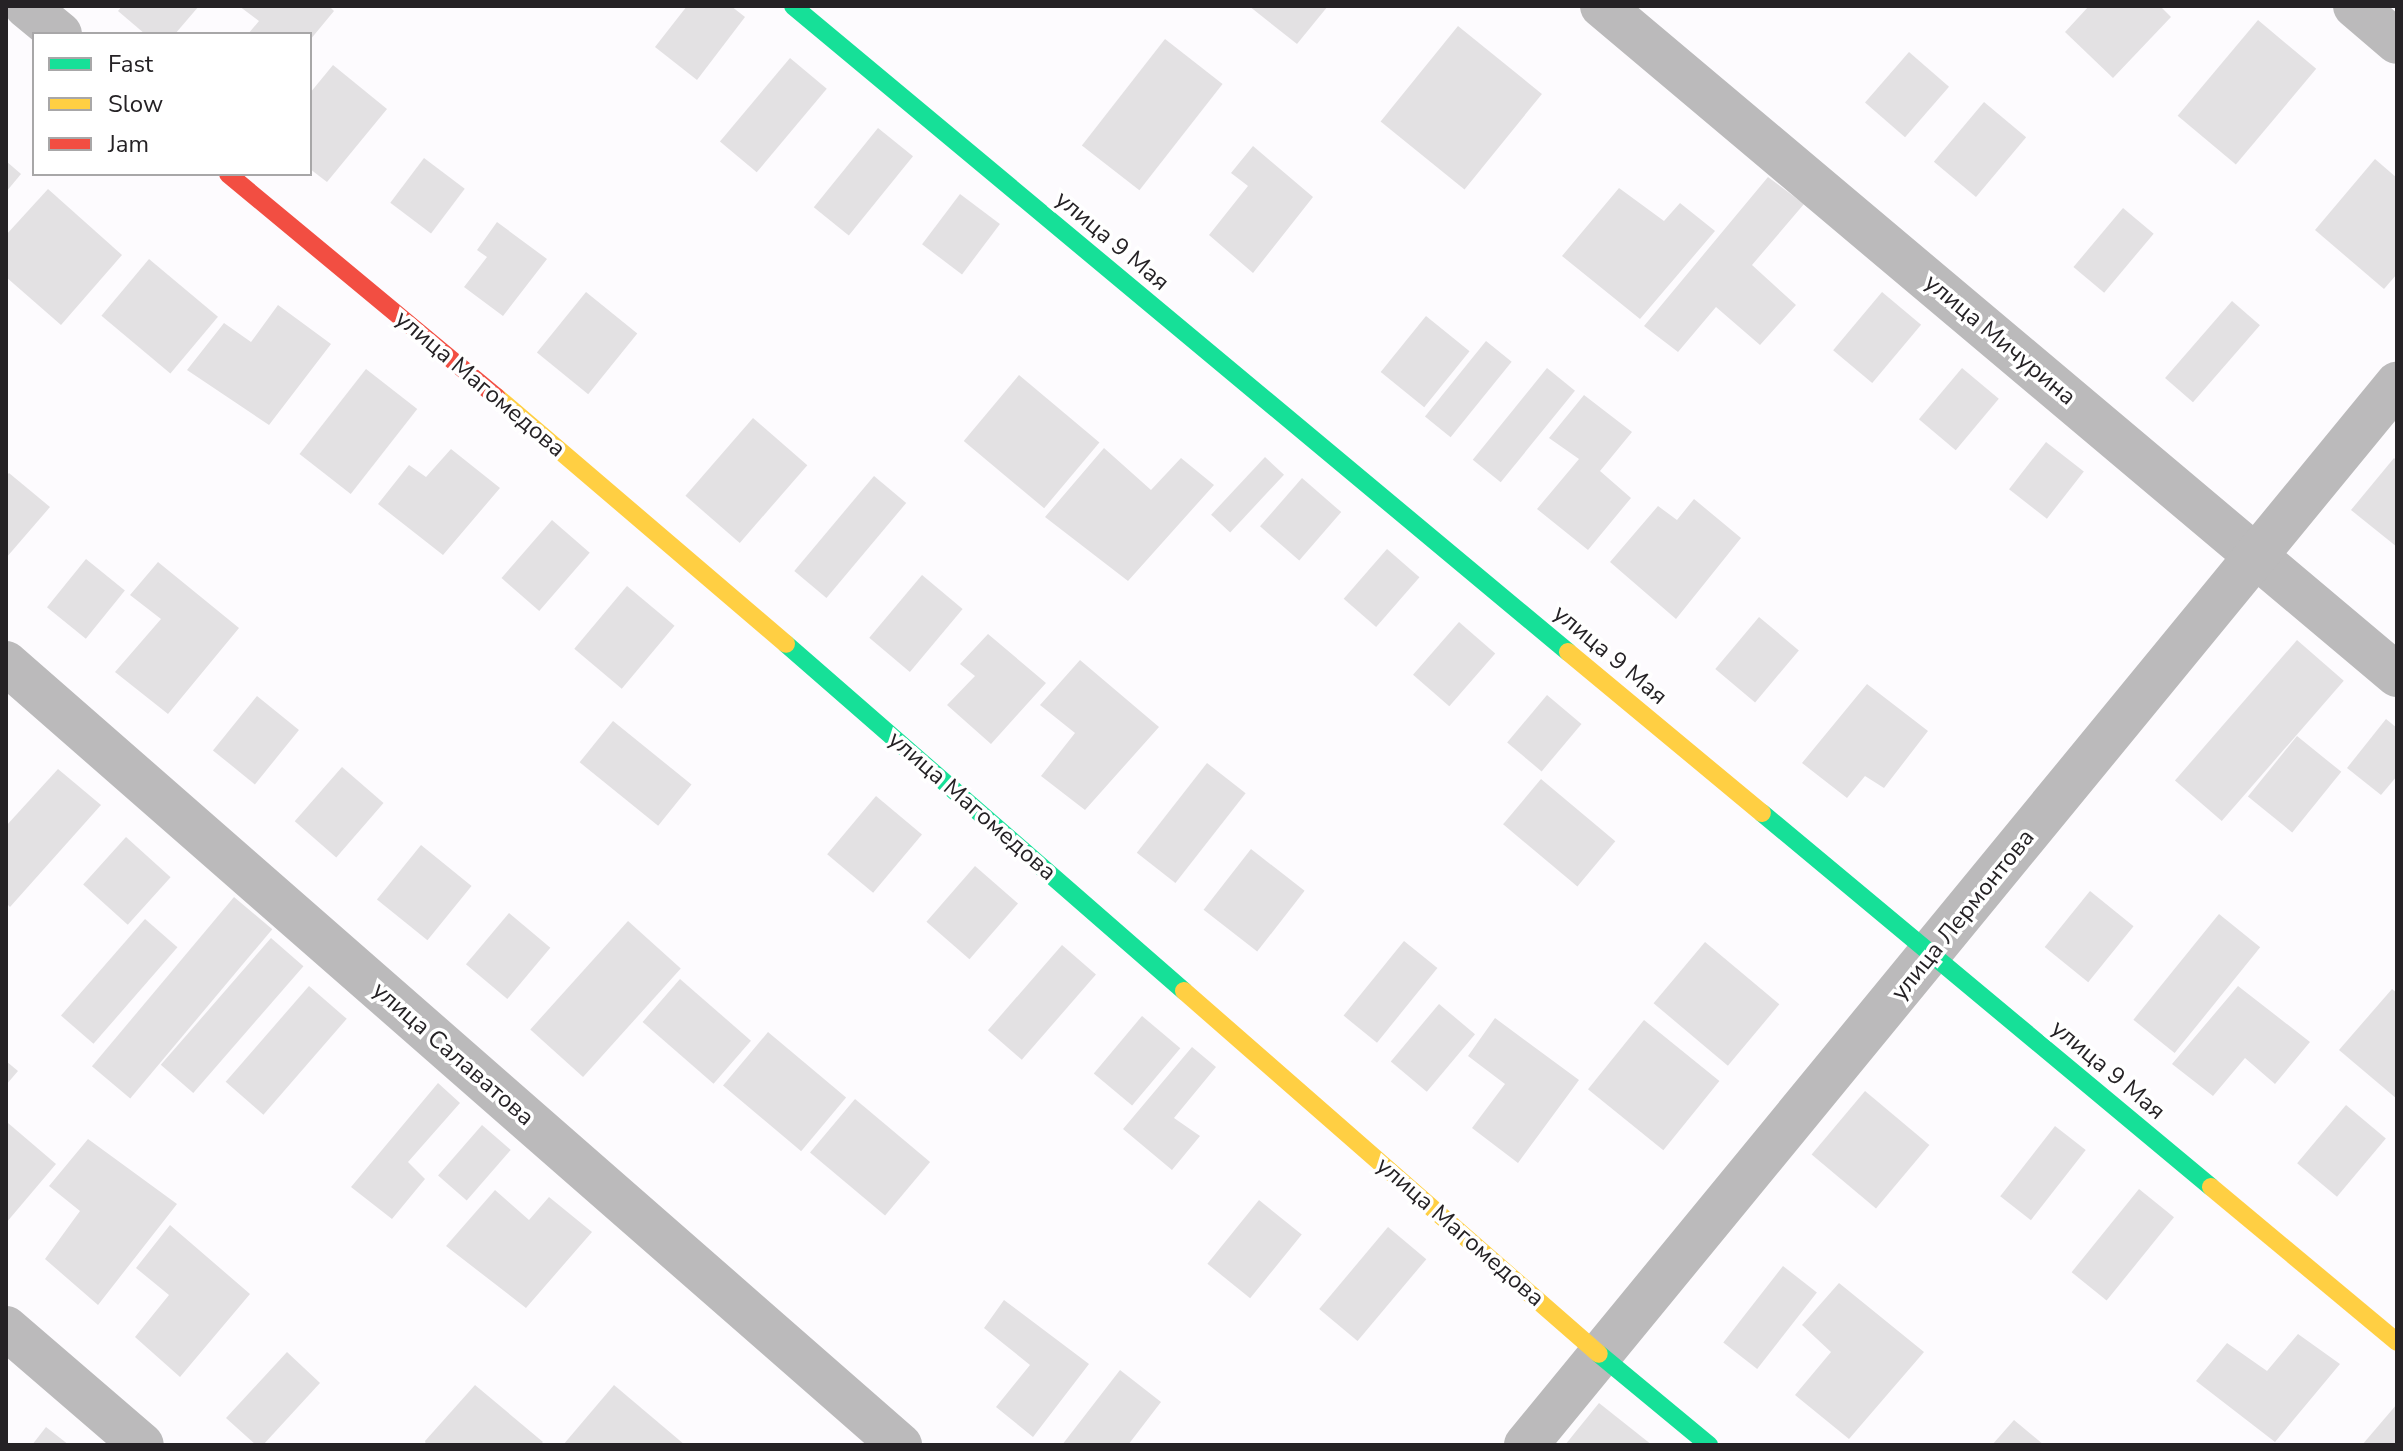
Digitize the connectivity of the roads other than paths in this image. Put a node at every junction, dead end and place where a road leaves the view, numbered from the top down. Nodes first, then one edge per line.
1 (26, 6) edge
2 (793, 6) edge
3 (1602, 6) edge
4 (2355, 6) edge
5 (58, 32) edge
6 (2397, 42) edge
7 (230, 176) edge
8 (2397, 384) edge
9 (2256, 556) junction
10 (6, 663) edge
11 (2397, 675) edge
12 (1931, 954) junction
13 (6, 1328) edge
14 (2397, 1342) edge
15 (1600, 1355) junction
16 (142, 1445) edge
17 (900, 1445) edge
18 (1526, 1445) edge
19 (1709, 1445) edge

1 - 5 street
2 - 12 street, улица 9 Мая
3 - 9 street, улица Мичурина
4 - 6 street
7 - 15 street, улица Магомедова
8 - 9 street, улица Лермонтова
9 - 11 street, улица Мичурина
9 - 12 street, улица Лермонтова
10 - 17 street, улица Салаватова
12 - 14 street, улица 9 Мая
12 - 15 street, улица Лермонтова
13 - 16 street
15 - 18 street, улица Лермонтова
15 - 19 street, улица Магомедова

